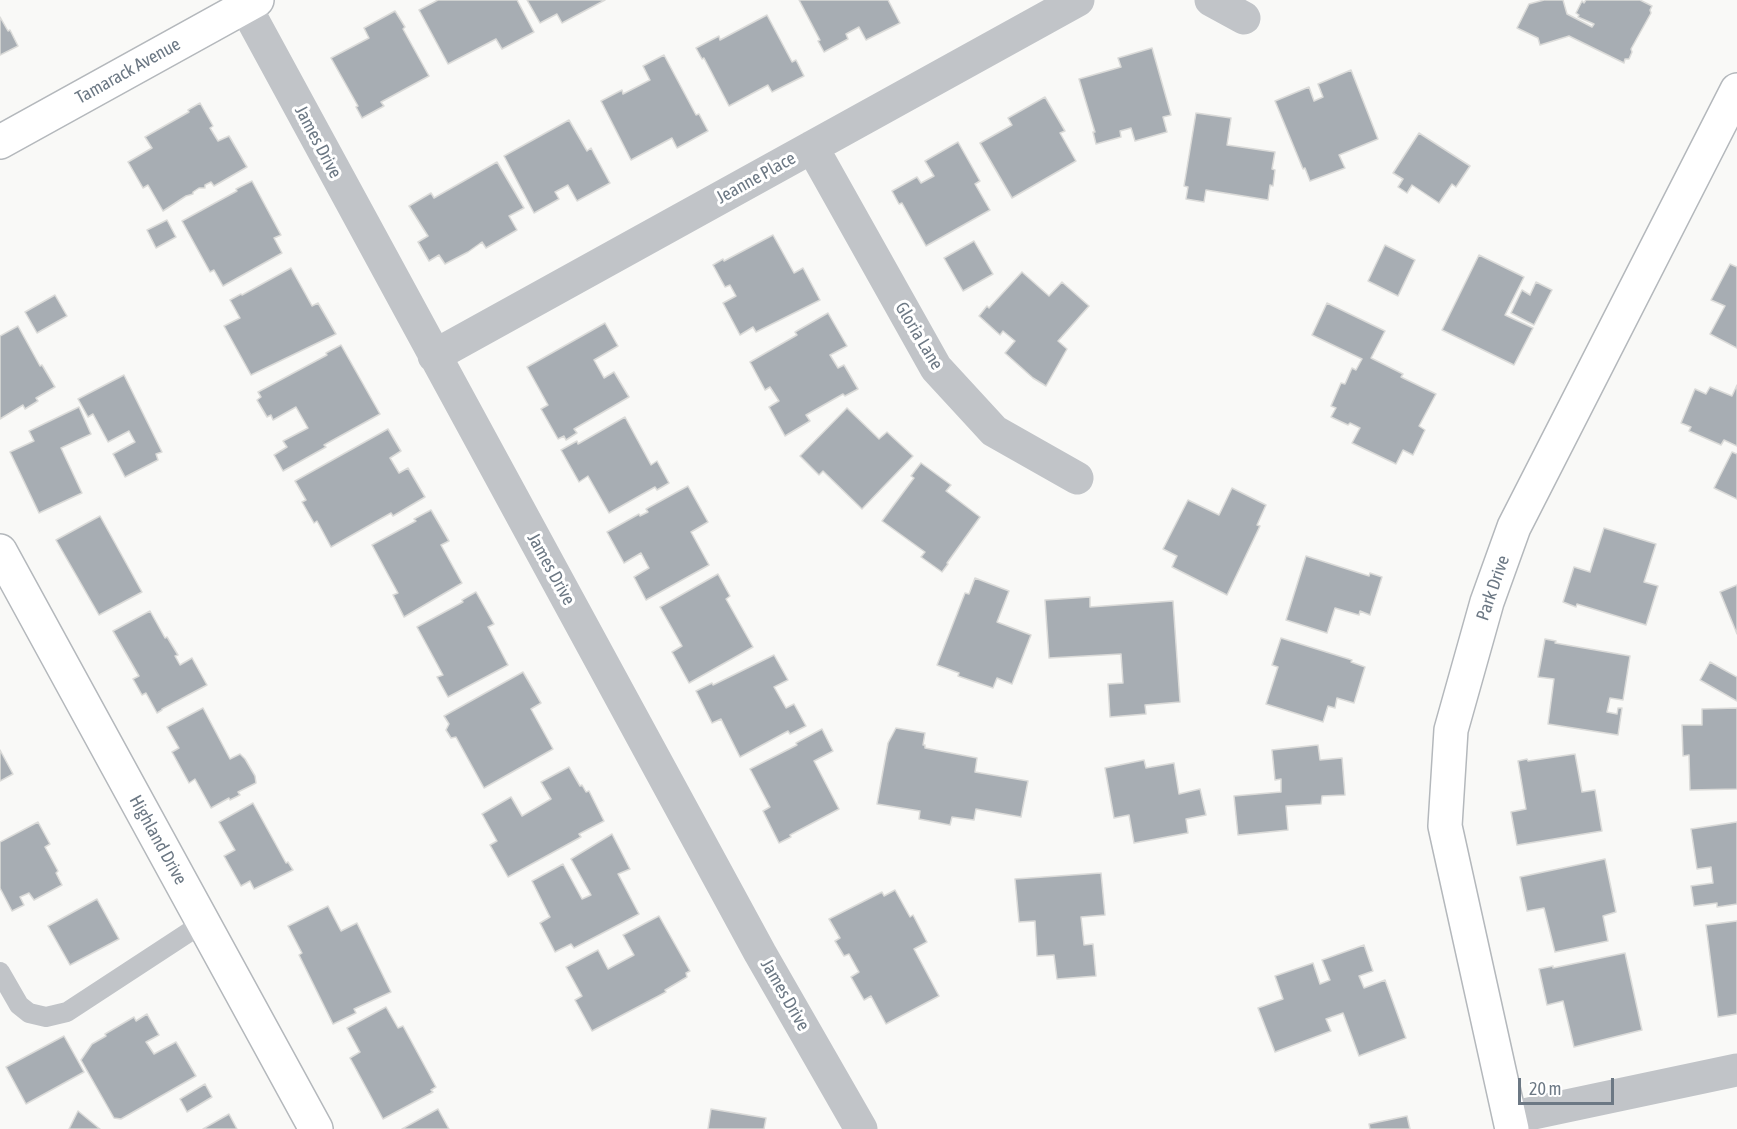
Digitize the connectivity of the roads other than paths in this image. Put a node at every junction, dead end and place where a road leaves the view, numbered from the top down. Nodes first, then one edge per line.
1 (1078, 0) edge
2 (1211, 0) edge
3 (251, 3) edge
4 (1244, 18) dead end
5 (1737, 90) edge
6 (0, 142) edge
7 (812, 147) junction
8 (434, 356) junction
9 (1077, 478) dead end
10 (0, 551) edge
11 (203, 923) junction
12 (0, 972) edge
13 (1737, 1070) edge
14 (1511, 1124) edge
15 (316, 1129) edge
16 (861, 1129) edge

1 - 7 street, Jeanne Place
2 - 4 street
3 - 6 street, Tamarack Avenue
3 - 8 street, James Drive
5 - 14 street, Park Drive
7 - 8 street, Jeanne Place
7 - 9 street, Gloria Lane
8 - 16 street, James Drive
10 - 11 street, Highland Drive
11 - 12 lane
11 - 15 street, Highland Drive
13 - 14 street

